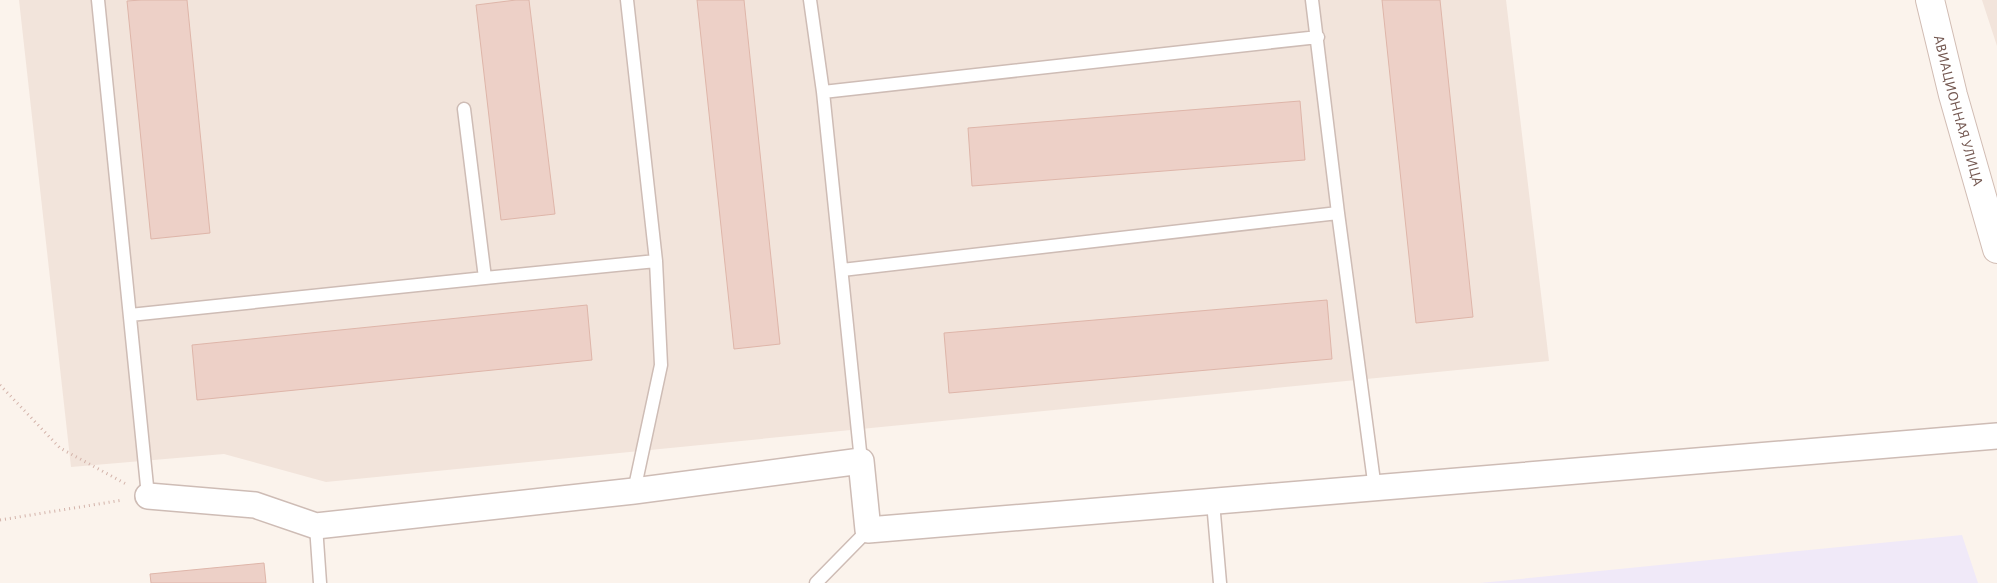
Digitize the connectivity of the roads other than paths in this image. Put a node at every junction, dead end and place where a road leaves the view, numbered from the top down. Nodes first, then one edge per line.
1 (98, 0) edge
2 (627, 0) edge
3 (810, 0) edge
4 (1312, 0) edge
5 (1930, 0) edge
6 (1318, 37) junction
7 (823, 92) junction
8 (464, 109) dead end
9 (1338, 213) junction
10 (1997, 249) edge
11 (656, 261) junction
12 (842, 270) junction
13 (485, 278) junction
14 (130, 315) junction
15 (1997, 436) edge
16 (861, 461) junction
17 (1376, 489) junction
18 (634, 491) junction
19 (148, 496) joint
20 (1213, 502) junction
21 (316, 526) junction
22 (868, 530) junction
23 (320, 583) edge
24 (816, 583) edge
25 (1220, 583) edge

1 - 14 lane
2 - 11 lane
3 - 7 lane
4 - 6 lane
5 - 10 street, АВИАЦИОННАЯ УЛИЦА
6 - 7 lane
6 - 9 lane
7 - 12 lane
8 - 13 lane
9 - 12 lane
9 - 17 lane
11 - 13 lane
11 - 18 lane
12 - 16 lane
13 - 14 lane
14 - 19 lane
15 - 17 street
16 - 18 street
16 - 22 street
17 - 20 street
18 - 21 street
19 - 21 street
20 - 22 street
20 - 25 lane
21 - 23 lane
22 - 24 lane

